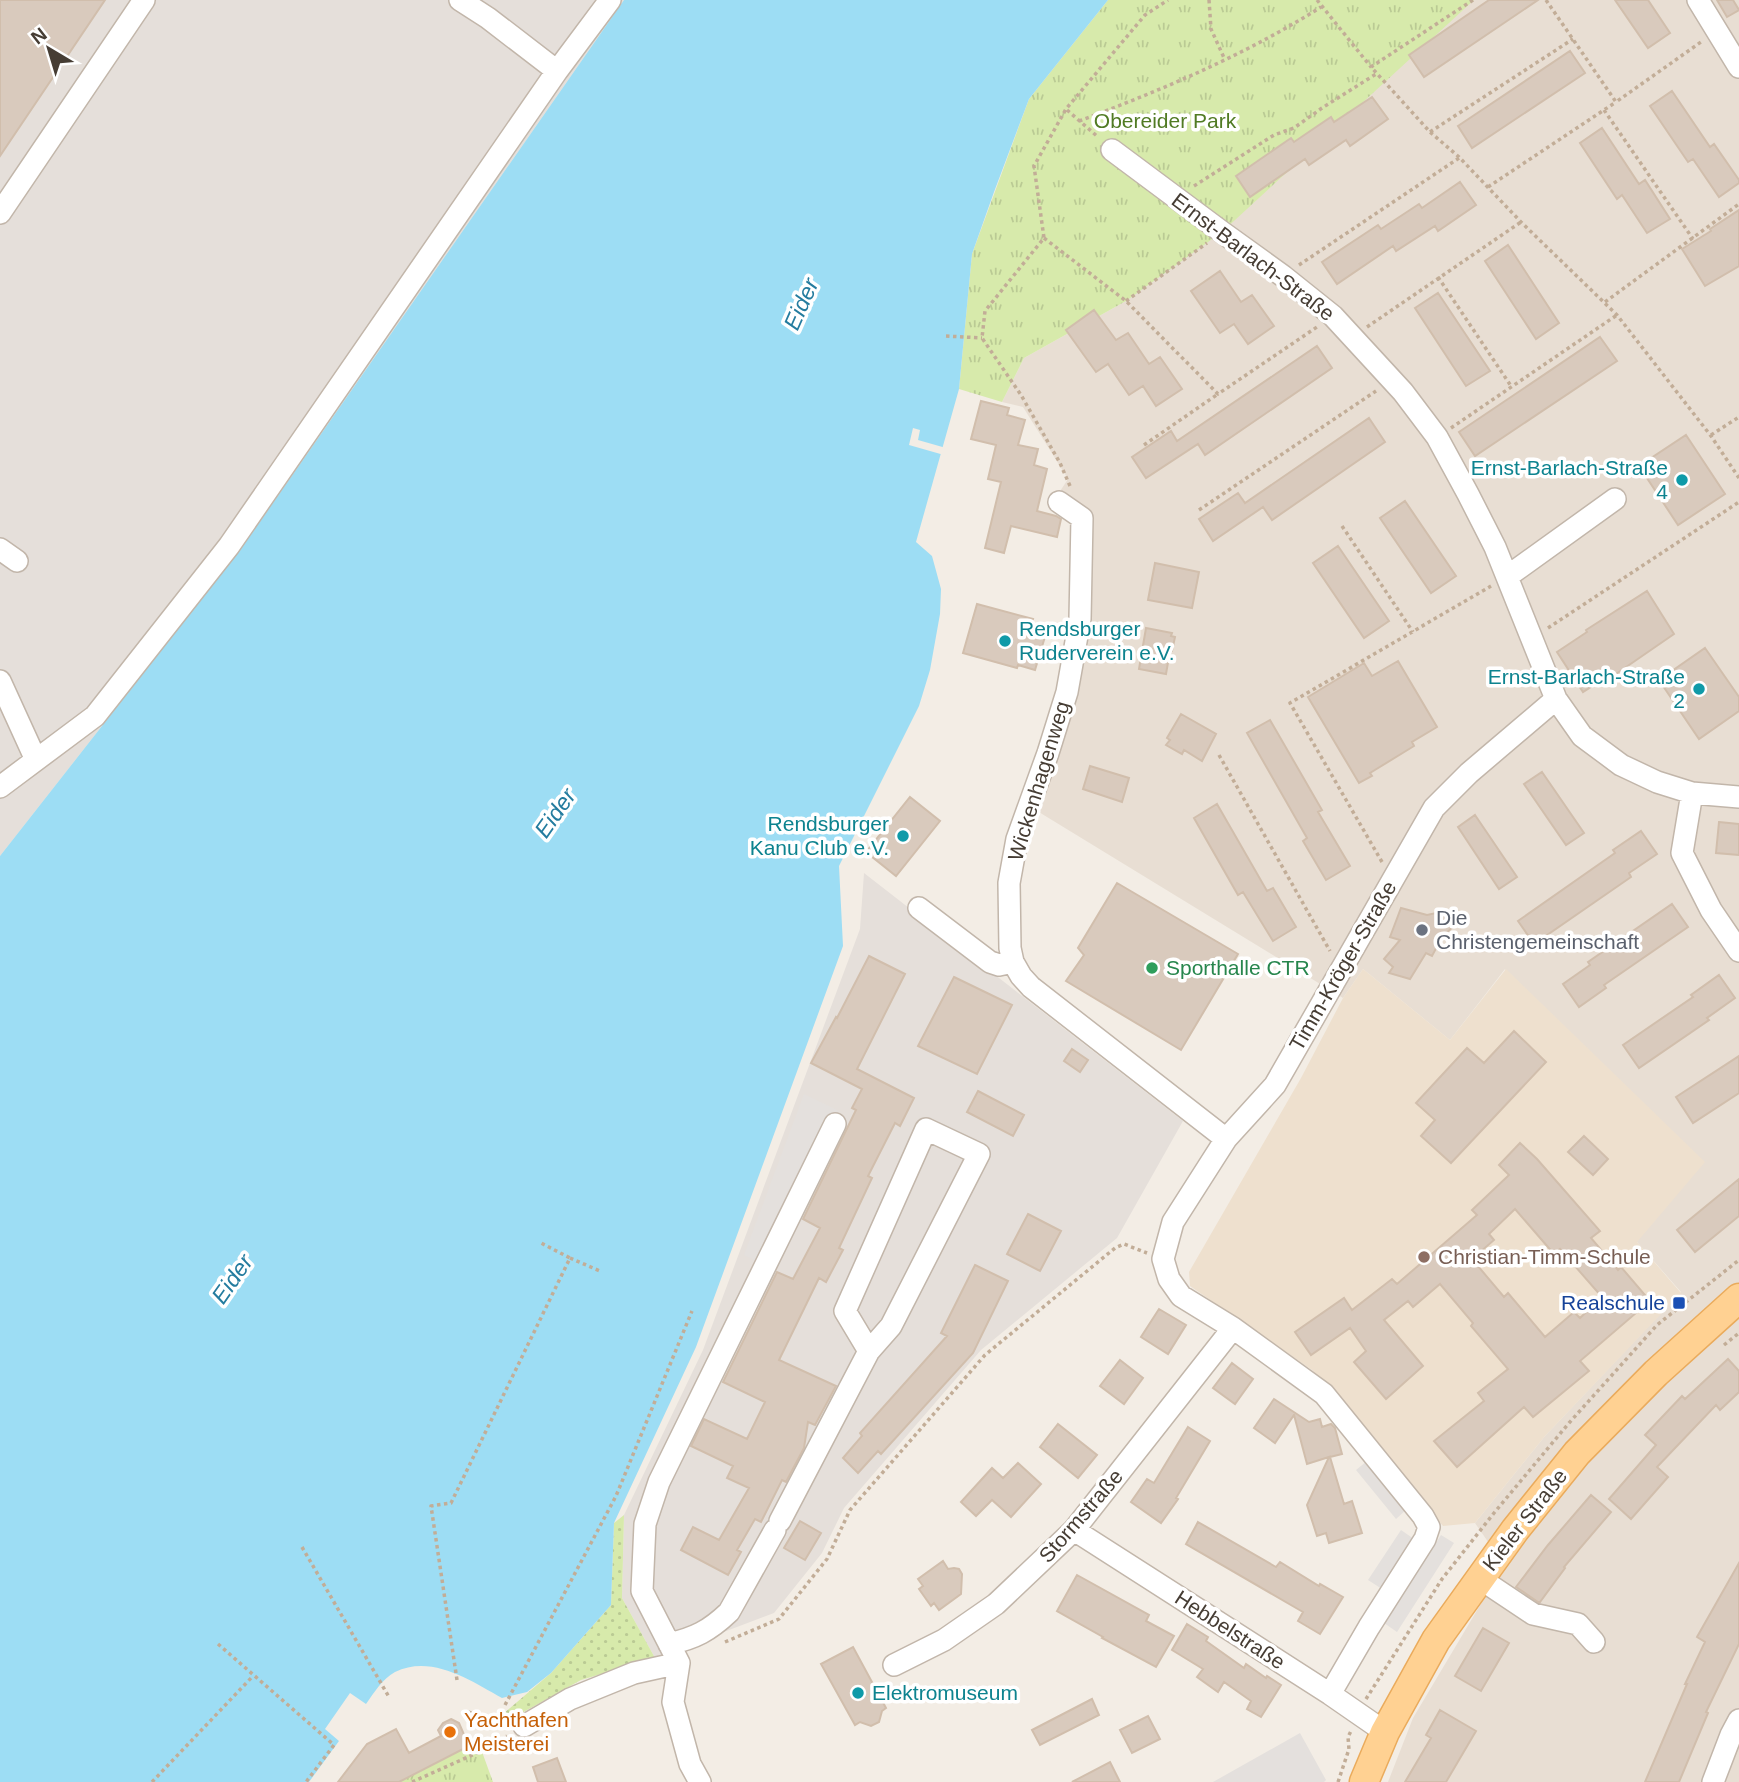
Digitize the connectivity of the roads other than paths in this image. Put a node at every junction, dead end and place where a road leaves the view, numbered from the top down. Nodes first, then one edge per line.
1 (144, 0) edge
2 (460, 0) edge
3 (610, 0) edge
4 (1698, 0) edge
5 (1739, 67) edge
6 (557, 71) junction
7 (1112, 150) road end
8 (0, 213) edge
9 (1615, 499) dead end
10 (1059, 502) dead end
11 (1508, 576) junction
12 (0, 681) edge
13 (1556, 699) junction
14 (36, 760) junction
15 (0, 787) edge
16 (1692, 793) junction
17 (1739, 797) edge
18 (919, 908) dead end
19 (1739, 951) edge
20 (1013, 962) junction
21 (835, 1124) dead end
22 (1226, 1139) junction
23 (1739, 1298) edge
24 (1233, 1328) junction
25 (869, 1351) junction
26 (1074, 1530) junction
27 (1479, 1578) junction
28 (1594, 1642) dead end
29 (669, 1644) junction
30 (679, 1663) junction
31 (894, 1665) dead end
32 (1330, 1694) junction
33 (1739, 1720) edge
34 (524, 1726) road end
35 (1385, 1732) junction
36 (700, 1782) edge
37 (1364, 1782) edge
38 (1713, 1782) edge

1 - 8 street
2 - 6 street
3 - 6 street
4 - 5 street
6 - 14 street
7 - 11 street, Ernst-Barlach-Straße
9 - 11 street
10 - 20 street, Wickenhagenweg
11 - 13 street, Ernst-Barlach-Straße
12 - 14 street
13 - 16 street, Ernst-Barlach-Straße
13 - 22 street, Timm-Kröger-Straße
14 - 15 street
16 - 17 street, Ernst-Barlach-Straße
16 - 19 street
18 - 20 street
20 - 22 street
21 - 29 street
22 - 24 street, Timm-Kröger-Straße
23 - 27 main road, Kieler Straße
24 - 26 street, Stormstraße
24 - 32 street
25 - 25 street
25 - 29 street
26 - 31 street, Stormstraße
26 - 32 street, Hebbelstraße
27 - 28 street
27 - 35 main road, Kieler Straße
29 - 30 street
30 - 34 street
30 - 36 street
32 - 35 street, Hebbelstraße
33 - 38 street
35 - 37 main road, Kieler Straße

